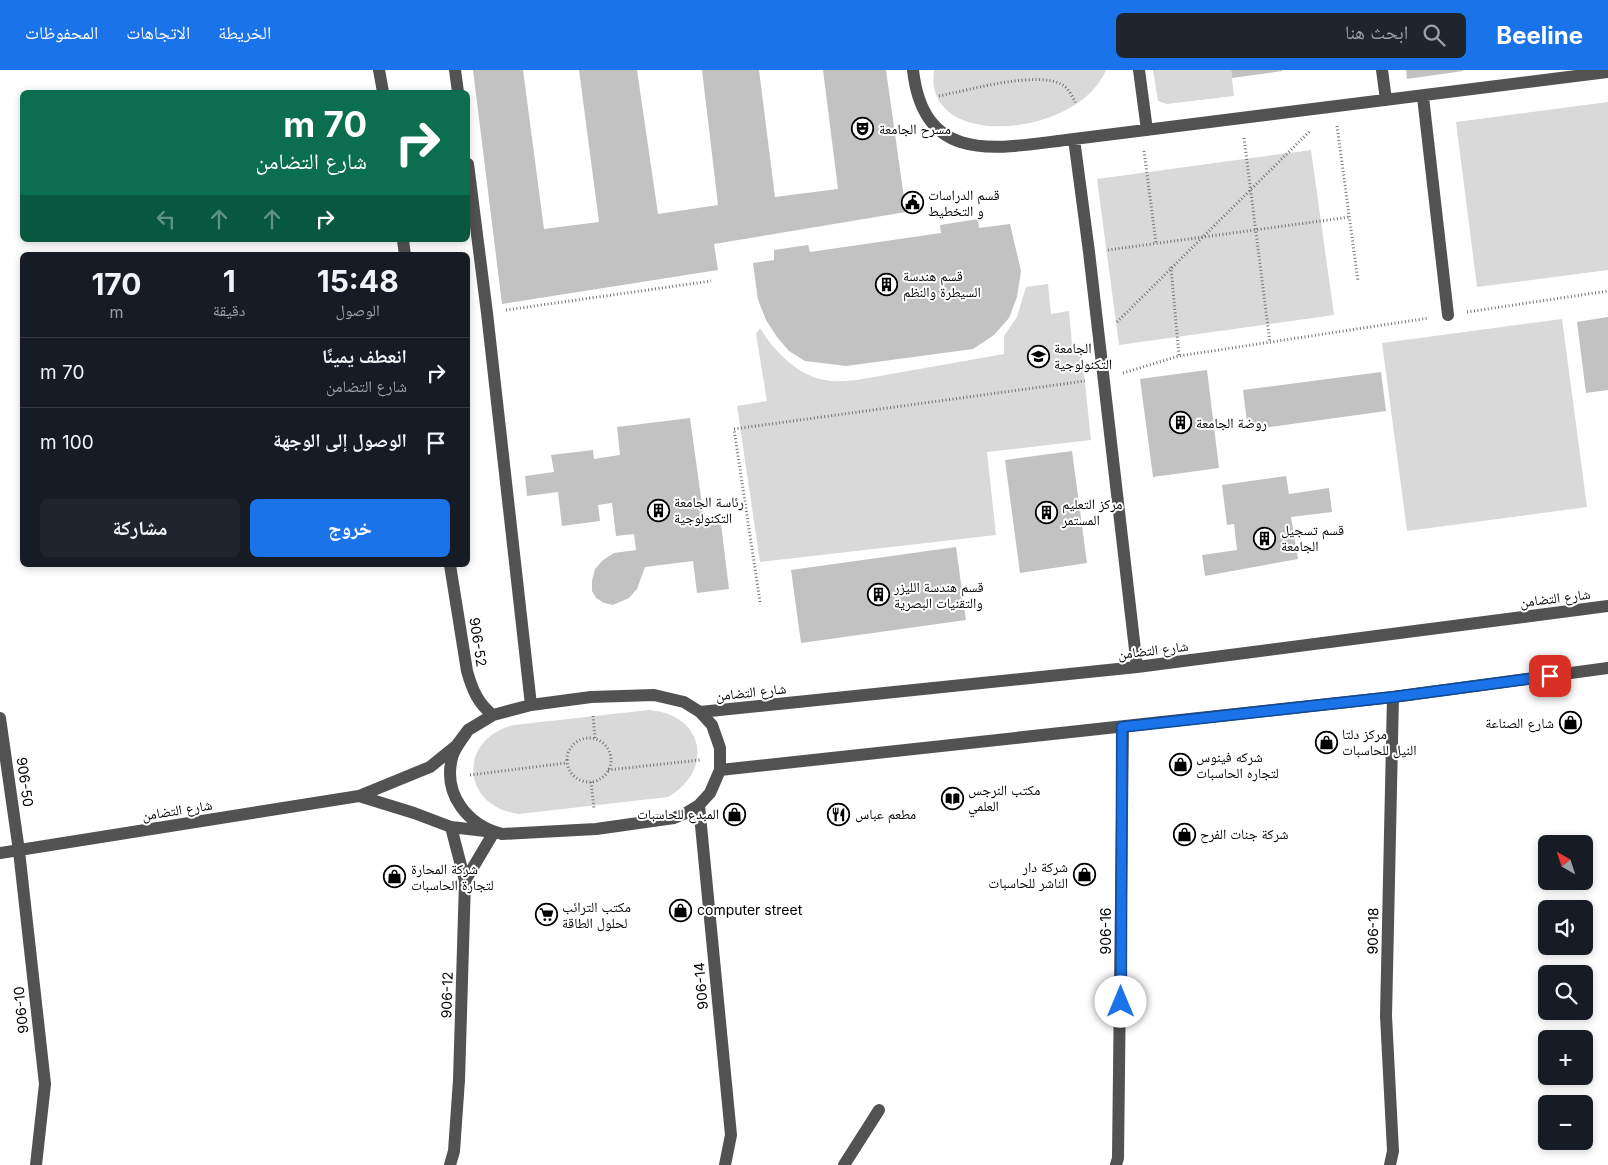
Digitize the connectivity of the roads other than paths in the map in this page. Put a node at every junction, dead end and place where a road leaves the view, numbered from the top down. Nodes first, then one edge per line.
1 (379, 70) edge
2 (455, 70) edge
3 (913, 70) edge
4 (1139, 70) edge
5 (1382, 70) edge
6 (1608, 72) edge
7 (382, 90) edge
8 (458, 90) edge
9 (1422, 97) junction
10 (1386, 100) junction
11 (1144, 130) junction
12 (1074, 140) junction
13 (470, 179) edge
14 (1448, 315) road end
15 (450, 567) edge
16 (1608, 606) edge
17 (1137, 667) junction
18 (1608, 668) edge
19 (1393, 697) junction
20 (530, 705) junction
21 (700, 712) junction
22 (493, 715) junction
23 (0, 718) edge
24 (1122, 727) junction
25 (468, 730) junction
26 (720, 764) junction
27 (359, 796) junction
28 (699, 805) junction
29 (451, 827) junction
30 (494, 832) junction
31 (19, 851) junction
32 (0, 853) edge
33 (465, 881) junction
34 (879, 1110) dead end
35 (36, 1165) edge
36 (450, 1165) edge
37 (725, 1165) edge
38 (844, 1165) edge
39 (1116, 1165) edge
40 (1390, 1165) edge

1 - 7 street
2 - 8 street
3 - 12 street
4 - 11 street
5 - 10 street
6 - 9 street
9 - 10 street
9 - 14 street
10 - 11 street
11 - 12 street
12 - 17 street
13 - 20 street
15 - 22 street, 906-52
16 - 17 street, شارع التضامن
17 - 21 street, شارع التضامن
18 - 19 street
19 - 24 street
19 - 40 street, 906-18
20 - 21 street, شارع التضامن
20 - 22 street, شارع التضامن
21 - 26 street, شارع التضامن
22 - 25 street, شارع التضامن
23 - 31 street, 906-50
24 - 26 street
24 - 39 street, 906-16
25 - 27 street, شارع التضامن
25 - 30 street, شارع التضامن
26 - 28 street, شارع التضامن
27 - 29 street, شارع التضامن
27 - 31 street, شارع التضامن
28 - 30 street, شارع التضامن
28 - 37 street, 906-14
29 - 30 street, شارع التضامن
29 - 33 street, 906-12
30 - 33 street
31 - 32 street, شارع التضامن
31 - 35 street, 906-10
33 - 36 street, 906-12
34 - 38 street

